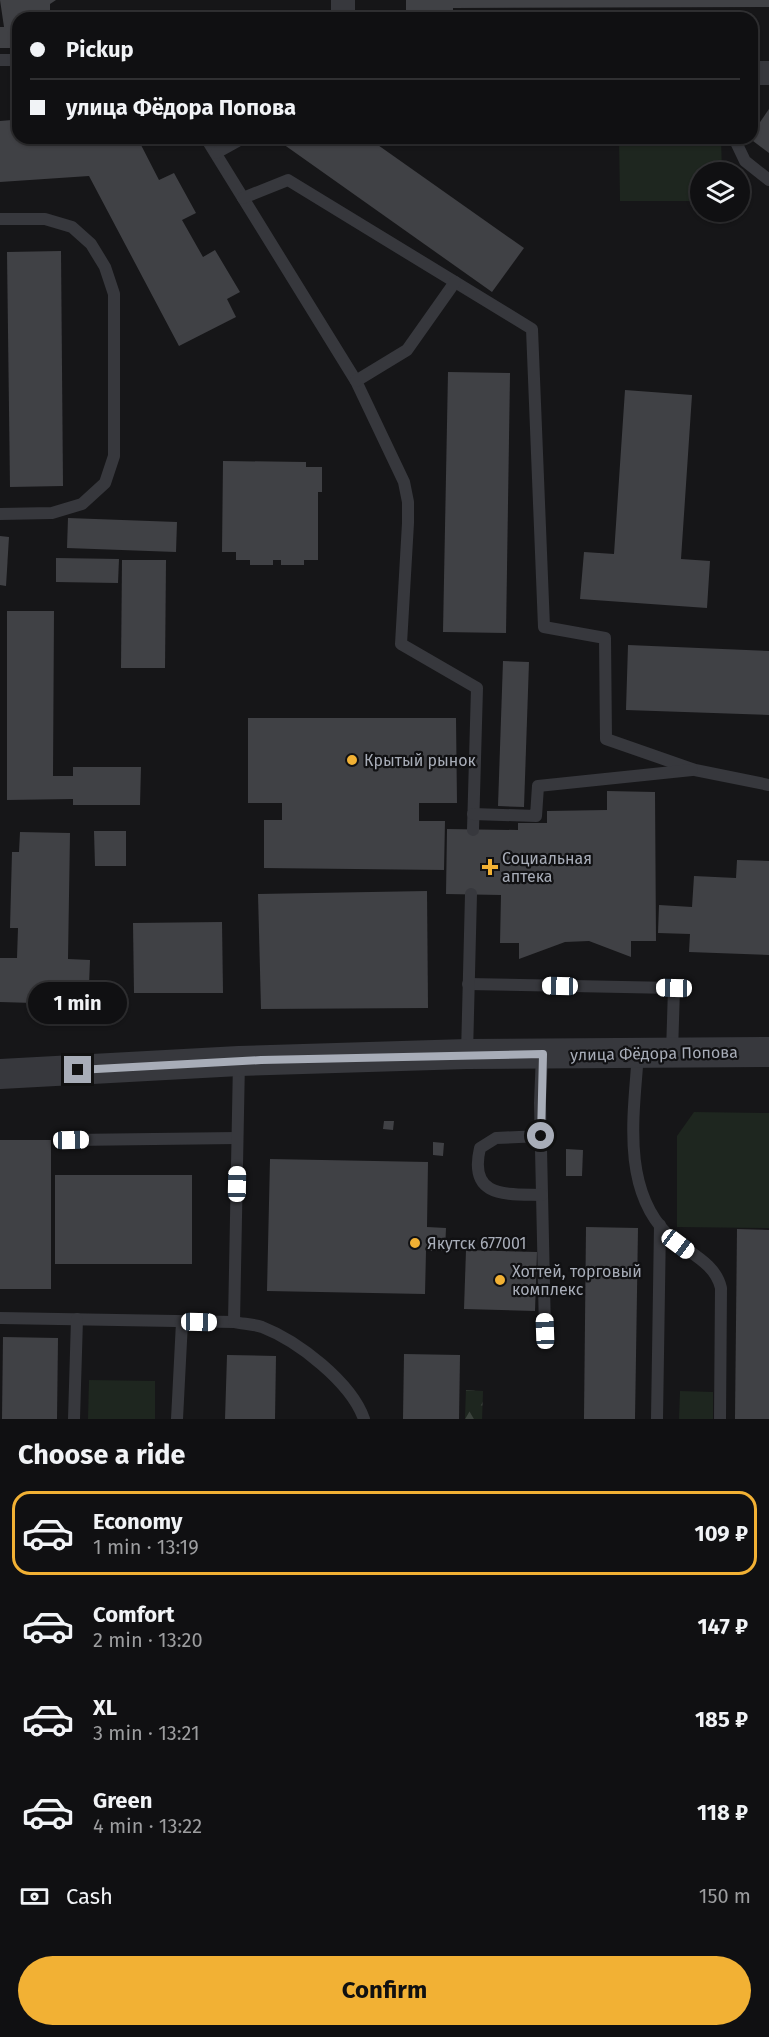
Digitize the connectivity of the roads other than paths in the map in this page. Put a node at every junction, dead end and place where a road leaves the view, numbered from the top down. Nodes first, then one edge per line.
1 (211, 144) edge
2 (232, 144) edge
3 (737, 144) edge
4 (216, 153) junction
5 (769, 180) edge
6 (243, 198) junction
7 (0, 219) edge
8 (455, 282) junction
9 (356, 381) junction
10 (0, 514) edge
11 (695, 770) junction
12 (769, 785) edge
13 (473, 814) junction
14 (472, 830) dead end
15 (471, 894) dead end
16 (468, 984) junction
17 (769, 1052) edge
18 (638, 1053) junction
19 (672, 1053) junction
20 (467, 1054) junction
21 (543, 1054) junction
22 (239, 1061) junction
23 (0, 1074) edge
24 (541, 1136) junction
25 (237, 1138) junction
26 (71, 1140) dead end
27 (542, 1195) junction
28 (660, 1225) junction
29 (0, 1318) edge
30 (77, 1319) junction
31 (182, 1322) junction
32 (234, 1322) junction
33 (545, 1331) dead end
34 (74, 1419) edge
35 (177, 1419) edge
36 (364, 1419) edge
37 (657, 1419) edge
38 (720, 1419) edge

1 - 4 lane
2 - 4 lane
3 - 5 lane
4 - 6 lane
6 - 8 lane
6 - 9 lane
7 - 10 lane
8 - 9 lane
8 - 11 lane
9 - 13 lane
11 - 12 lane
11 - 13 lane
13 - 14 lane
15 - 16 lane
16 - 19 lane
16 - 20 lane
17 - 19 street, улица Фёдора Попова
18 - 19 street, улица Фёдора Попова
18 - 21 street, улица Фёдора Попова
18 - 28 lane
20 - 21 street, улица Фёдора Попова
20 - 22 street, улица Фёдора Попова
21 - 24 lane
22 - 23 street, улица Фёдора Попова
22 - 25 lane
24 - 27 lane
24 - 27 lane
25 - 26 lane
25 - 32 lane
27 - 33 lane
28 - 37 lane
28 - 38 lane
29 - 30 lane
30 - 31 lane
30 - 34 lane
31 - 32 lane
31 - 35 lane
32 - 36 lane

